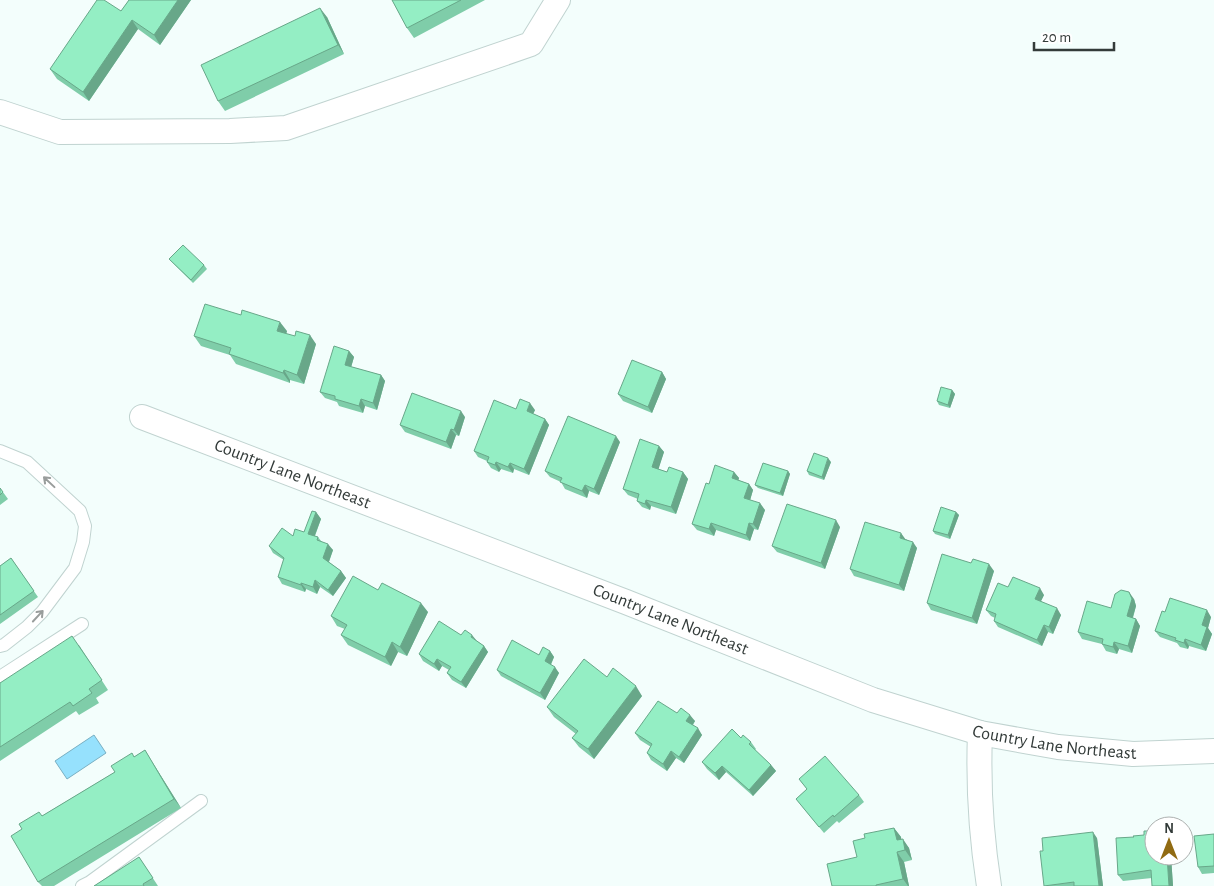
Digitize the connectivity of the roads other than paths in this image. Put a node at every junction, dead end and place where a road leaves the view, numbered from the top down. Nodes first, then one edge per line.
1 (558, 0) edge
2 (0, 112) edge
3 (142, 417) dead end
4 (0, 451) edge
5 (82, 624) dead end
6 (0, 646) edge
7 (0, 677) edge
8 (980, 733) junction
9 (1214, 751) edge
10 (201, 801) dead end
11 (82, 886) edge
12 (989, 886) edge

1 - 2 street
3 - 8 street, Country Lane Northeast
6 -> 4 lane
5 - 7 lane
8 - 9 street, Country Lane Northeast
8 - 12 street
10 - 11 lane

